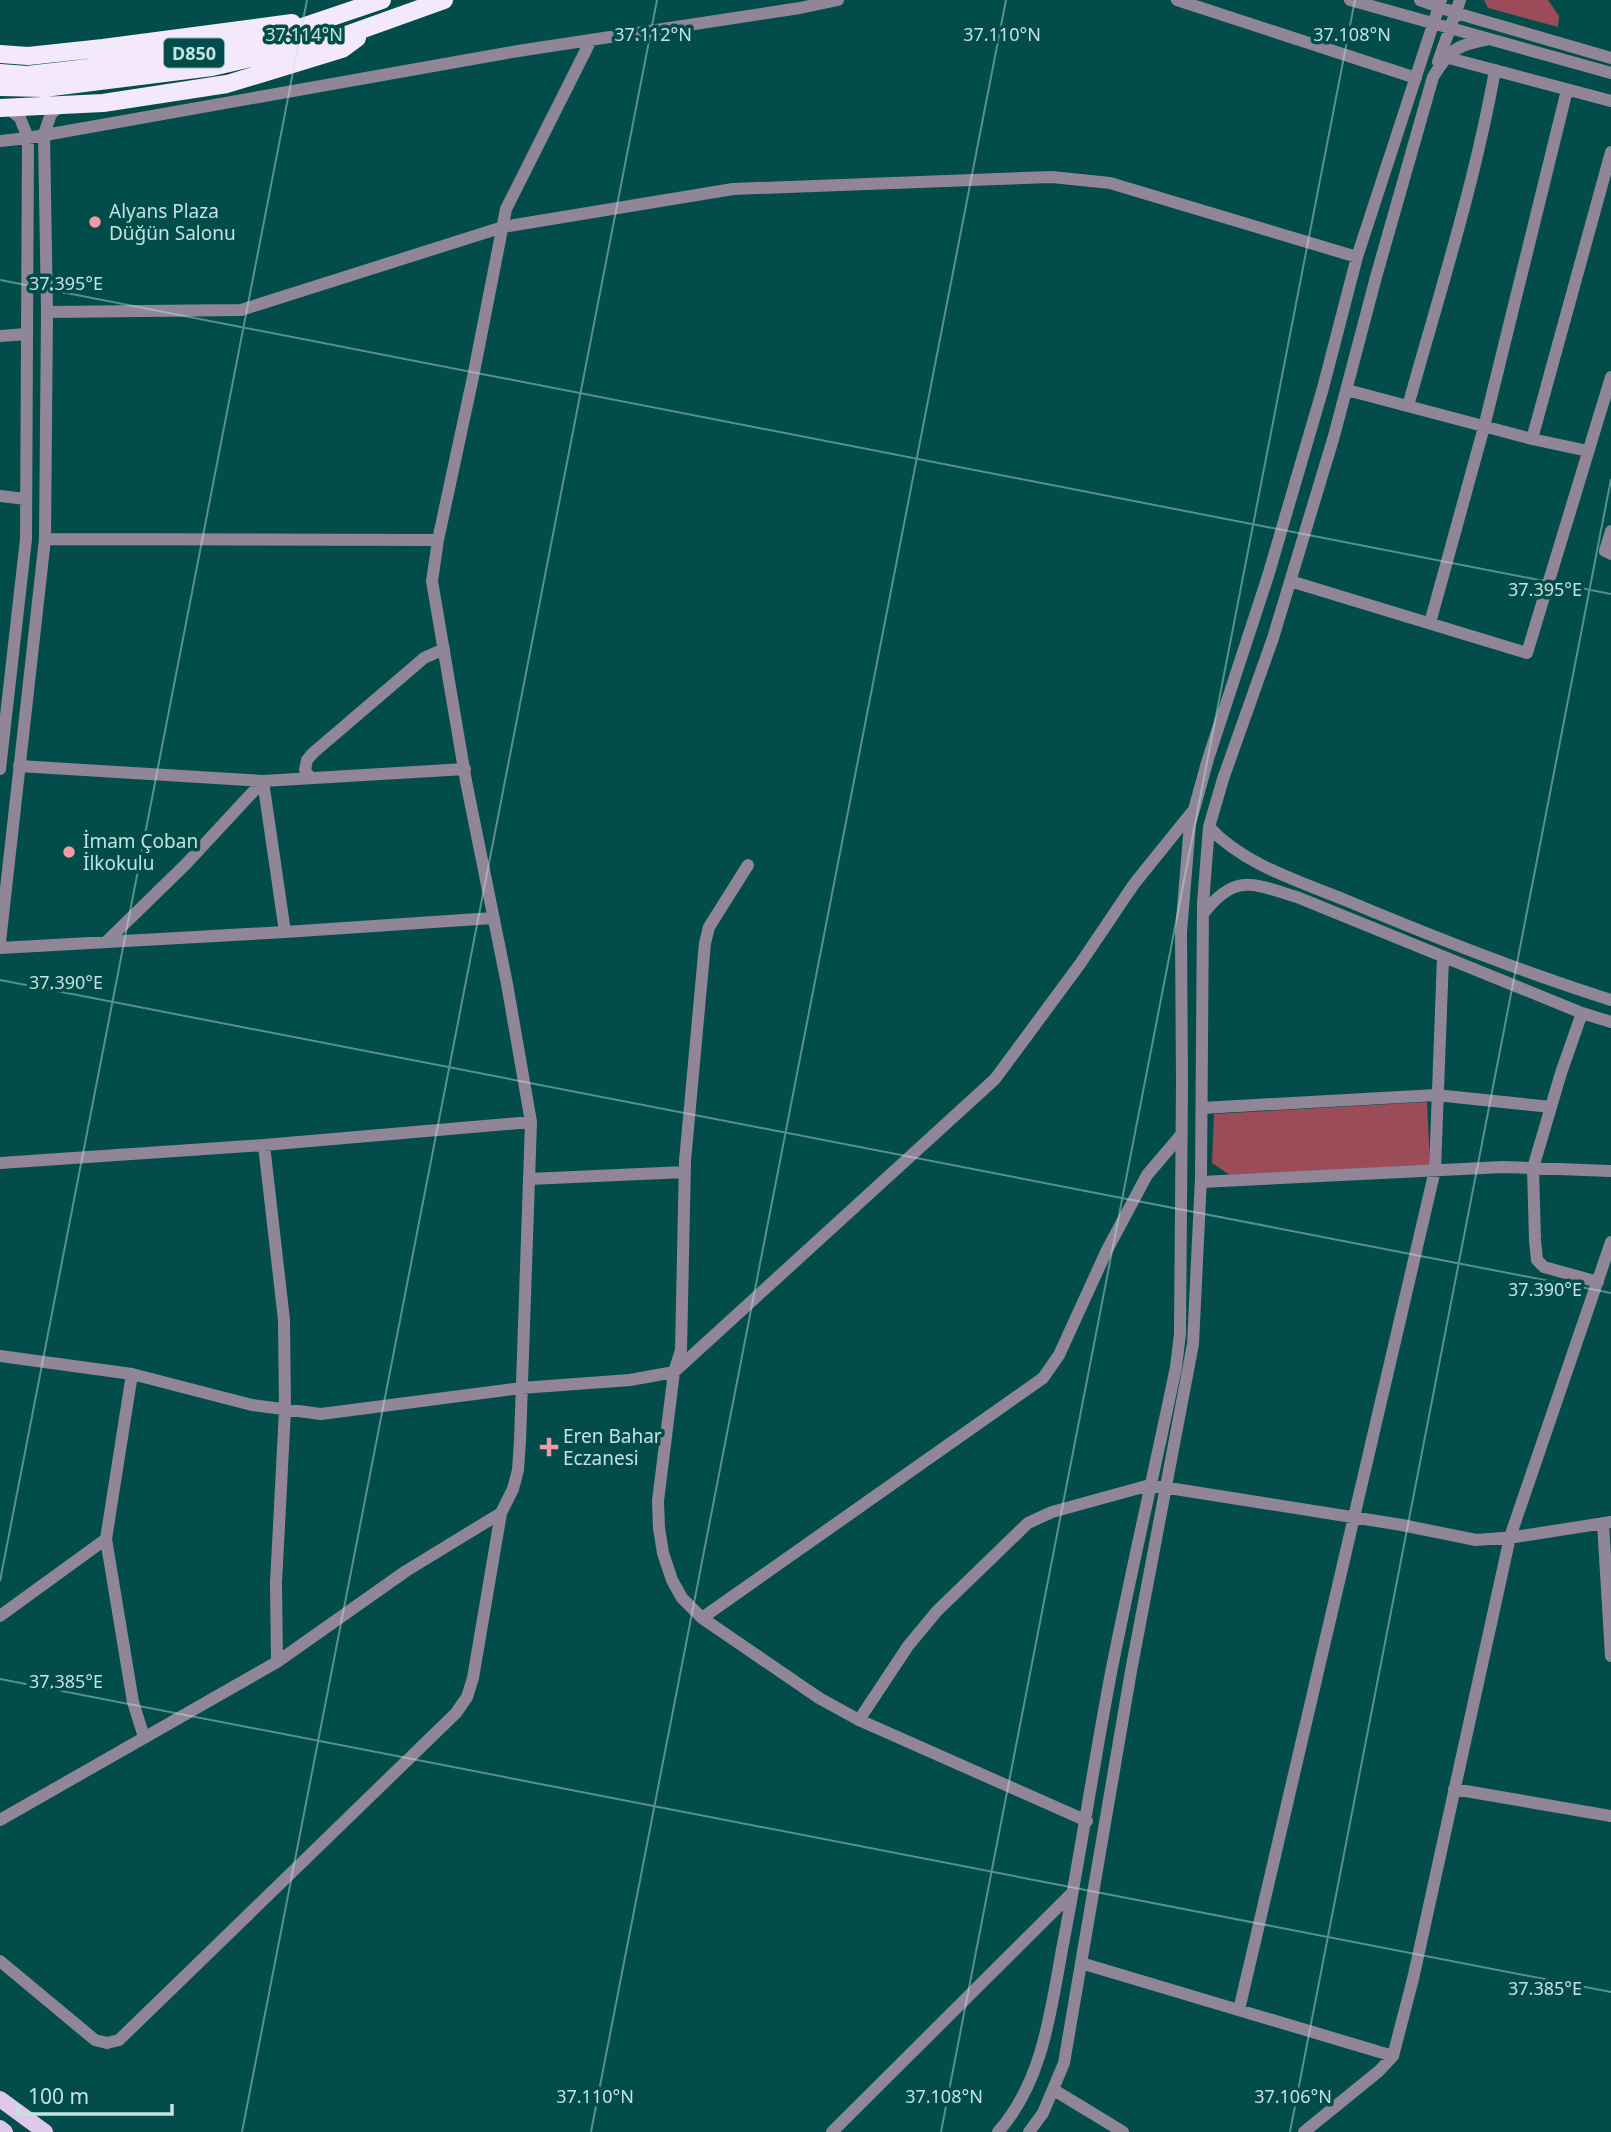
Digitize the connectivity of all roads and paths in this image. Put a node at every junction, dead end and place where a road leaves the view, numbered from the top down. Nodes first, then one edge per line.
1 (382, 0) edge
2 (444, 0) edge
3 (838, 0) edge
4 (1177, 0) edge
5 (1350, 0) edge
6 (1420, 0) edge
7 (1440, 4) edge
8 (1458, 6) edge
9 (320, 20) junction
10 (377, 24) junction
11 (1434, 24) junction
12 (1449, 29) junction
13 (1489, 39) junction
14 (591, 40) junction
15 (0, 54) edge
16 (1445, 57) junction
17 (1611, 58) edge
18 (1495, 70) junction
19 (0, 73) edge
20 (1611, 73) edge
21 (1433, 77) junction
22 (1416, 78) junction
23 (0, 87) edge
24 (1567, 90) junction
25 (1611, 101) edge
26 (60, 106) junction
27 (4, 108) edge
28 (44, 134) junction
29 (28, 138) junction
30 (0, 141) edge
31 (1611, 152) edge
32 (503, 227) junction
33 (1357, 257) junction
34 (47, 312) junction
35 (27, 334) junction
36 (0, 336) edge
37 (1611, 377) edge
38 (1347, 390) junction
39 (1408, 406) junction
40 (1484, 427) junction
41 (1531, 439) junction
42 (1588, 451) junction
43 (0, 495) edge
44 (26, 499) junction
45 (1611, 531) edge
46 (45, 539) junction
47 (438, 540) junction
48 (1611, 554) edge
49 (1290, 582) junction
50 (1430, 623) junction
51 (444, 649) junction
52 (3, 708) edge
53 (26, 710) junction
54 (19, 766) junction
55 (0, 769) edge
56 (464, 769) junction
57 (310, 778) junction
58 (263, 781) junction
59 (1194, 811) junction
60 (1209, 827) junction
61 (748, 865) dead end
62 (1270, 868) junction
63 (1255, 884) junction
64 (1203, 914) junction
65 (493, 918) junction
66 (285, 932) junction
67 (0, 942) edge
68 (106, 942) junction
69 (0, 948) edge
70 (1443, 957) junction
71 (1611, 1000) edge
72 (1582, 1013) junction
73 (1611, 1022) edge
74 (1436, 1095) junction
75 (1551, 1107) junction
76 (1202, 1108) junction
77 (531, 1122) junction
78 (1181, 1135) junction
79 (264, 1145) junction
80 (0, 1163) edge
81 (1533, 1168) junction
82 (1435, 1170) junction
83 (1611, 1171) edge
84 (685, 1172) junction
85 (529, 1179) junction
86 (1201, 1182) junction
87 (1611, 1242) edge
88 (1598, 1282) junction
89 (0, 1356) edge
90 (674, 1372) junction
91 (132, 1374) junction
92 (521, 1388) junction
93 (285, 1410) junction
94 (1150, 1485) junction
95 (1166, 1488) junction
96 (501, 1513) junction
97 (1352, 1517) junction
98 (1607, 1523) edge
99 (1510, 1537) junction
100 (106, 1539) junction
101 (0, 1616) edge
102 (702, 1618) junction
103 (1611, 1656) edge
104 (277, 1662) junction
105 (859, 1720) junction
106 (144, 1737) junction
107 (1454, 1789) junction
108 (1611, 1816) edge
109 (0, 1820) edge
110 (1087, 1821) junction
111 (1073, 1892) junction
112 (0, 1961) edge
113 (1081, 1963) junction
114 (1239, 2010) junction
115 (1393, 2056) junction
116 (1054, 2090) junction
117 (0, 2099) edge
118 (0, 2128) edge
119 (5, 2132) edge
120 (45, 2132) edge
121 (832, 2132) edge
122 (998, 2132) edge
123 (1029, 2132) edge
124 (1123, 2132) edge
125 (1304, 2132) edge

1 - 9 highway, D850
2 - 10 highway, D850
3 - 14 street
4 - 22 street
5 - 11 street
6 - 7 street
7 - 8 street
7 - 11 street
8 - 12 street
8 - 17 street
9 - 15 highway
9 - 19 highway, D850
10 - 23 highway, D850
10 - 26 highway
11 - 12 street
11 - 22 street
12 - 13 street
12 - 21 street
13 - 16 street
13 - 20 street
14 - 28 street
14 - 32 street
16 - 18 street
16 - 21 street
18 - 24 street
18 - 39 street
21 - 38 street
22 - 33 street
24 - 25 street
24 - 40 street
26 - 27 highway
26 - 28 street
27 - 29 street
28 - 29 street
28 - 34 street
29 - 30 street
29 - 35 street
31 - 41 street
32 - 33 street
32 - 34 street
32 - 47 street
33 - 59 street
34 - 46 street
35 - 36 street
35 - 44 street
37 - 42 street
38 - 39 street
38 - 49 street
39 - 40 street
40 - 41 street
40 - 50 street
41 - 42 street
42 - 50 street
43 - 44 street
44 - 52 street
45 - 48 street
46 - 47 street
46 - 53 street
47 - 51 street
49 - 50 street
49 - 60 street
51 - 56 street
51 - 57 street
52 - 53 street
52 - 55 street
53 - 54 street
54 - 58 street
54 - 67 street
56 - 57 street
56 - 65 street
57 - 58 street
58 - 66 street
58 - 68 street
59 - 78 street
59 - 90 street
60 - 62 street
60 - 64 street
61 - 84 street
62 - 63 street
62 - 71 street
63 - 64 street
63 - 70 street
64 - 76 street
65 - 66 street
65 - 77 street
66 - 68 street
68 - 69 street
70 - 72 street
70 - 74 street
72 - 73 street
72 - 75 street
74 - 75 street
74 - 76 street
74 - 82 street
75 - 81 street
76 - 86 street
77 - 79 street
77 - 85 street
78 - 94 street
78 - 102 street
79 - 80 street
79 - 93 street
81 - 82 street
81 - 83 street
81 - 88 street
82 - 86 street
82 - 97 street
84 - 85 street
84 - 90 street
85 - 92 street
86 - 95 street
87 - 88 street
88 - 99 street
89 - 91 street
90 - 92 street
90 - 102 street
91 - 93 street
91 - 100 street
92 - 93 street
92 - 96 street
93 - 104 street
94 - 95 street
94 - 105 street
94 - 110 street
95 - 97 street
95 - 113 street
96 - 104 street
96 - 112 street
97 - 99 street
97 - 114 street
98 - 99 street
98 - 103 street
99 - 107 street
100 - 101 street
100 - 106 street
102 - 105 street
104 - 106 street
105 - 110 street
106 - 109 street
107 - 108 street
107 - 115 street
110 - 111 street
111 - 121 street
111 - 122 street
113 - 114 street
113 - 116 street
114 - 115 street
115 - 125 street
116 - 123 street
116 - 124 street
117 - 120 main road
118 - 119 main road

